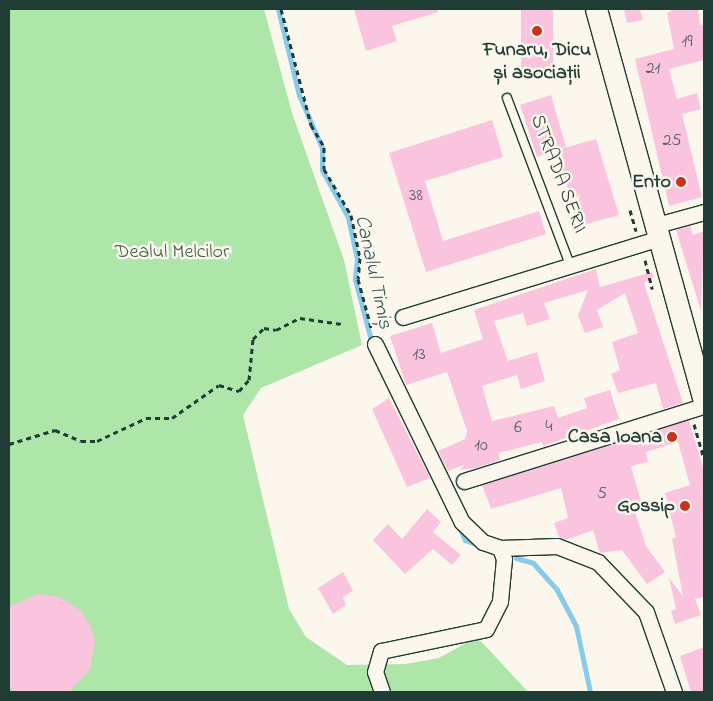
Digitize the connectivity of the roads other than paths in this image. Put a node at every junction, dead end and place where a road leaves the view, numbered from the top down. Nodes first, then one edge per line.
1 (596, 9) edge
2 (507, 98) dead end
3 (704, 212) edge
4 (655, 233) junction
5 (570, 265) junction
6 (403, 317) dead end
7 (375, 344) road end
8 (700, 406) edge
9 (464, 481) dead end
10 (500, 548) junction
11 (382, 692) edge
12 (674, 692) edge

1 - 4 street
2 - 5 lane, STRADA SERII
3 - 4 street, STRADA SERII
4 - 5 street, STRADA SERII
4 - 8 street
5 - 6 street, STRADA SERII
7 - 10 street
8 - 9 street
10 - 11 street
10 - 12 street

